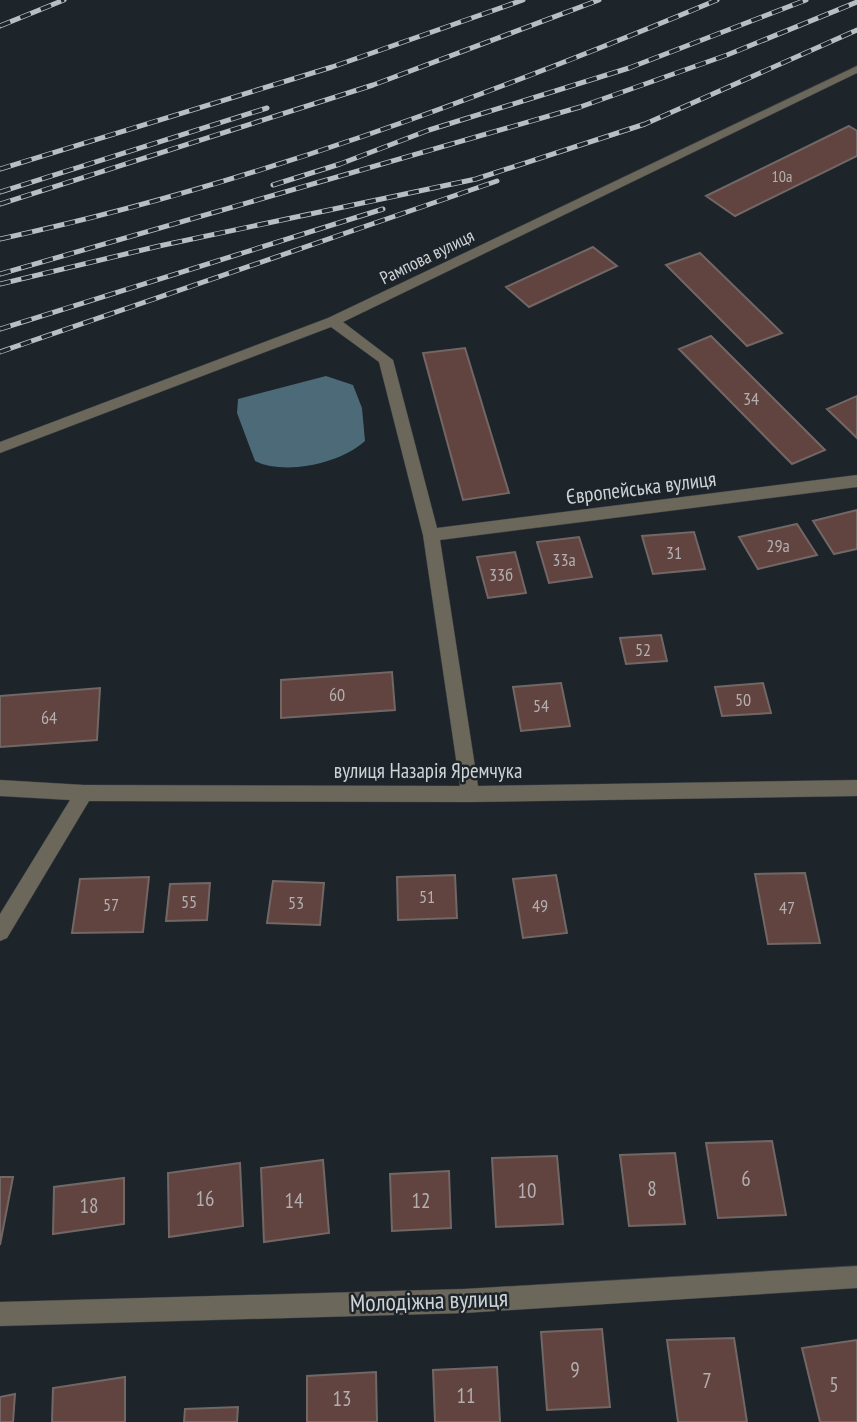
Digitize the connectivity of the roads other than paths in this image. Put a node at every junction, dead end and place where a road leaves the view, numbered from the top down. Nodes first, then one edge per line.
1 (857, 69) edge
2 (334, 321) junction
3 (0, 447) edge
4 (857, 481) edge
5 (431, 535) junction
6 (0, 788) edge
7 (857, 788) edge
8 (84, 793) junction
9 (470, 794) junction
10 (0, 932) edge
11 (857, 1277) edge
12 (0, 1314) edge

1 - 2 street, Рампова вулиця
2 - 3 street, Рампова вулиця
2 - 5 street
4 - 5 street, Європейська вулиця
5 - 9 street
6 - 8 street, вулиця Назарія Яремчука
7 - 9 street, вулиця Назарія Яремчука
8 - 9 street, вулиця Назарія Яремчука
8 - 10 street
11 - 12 street, Молодіжна вулиця

